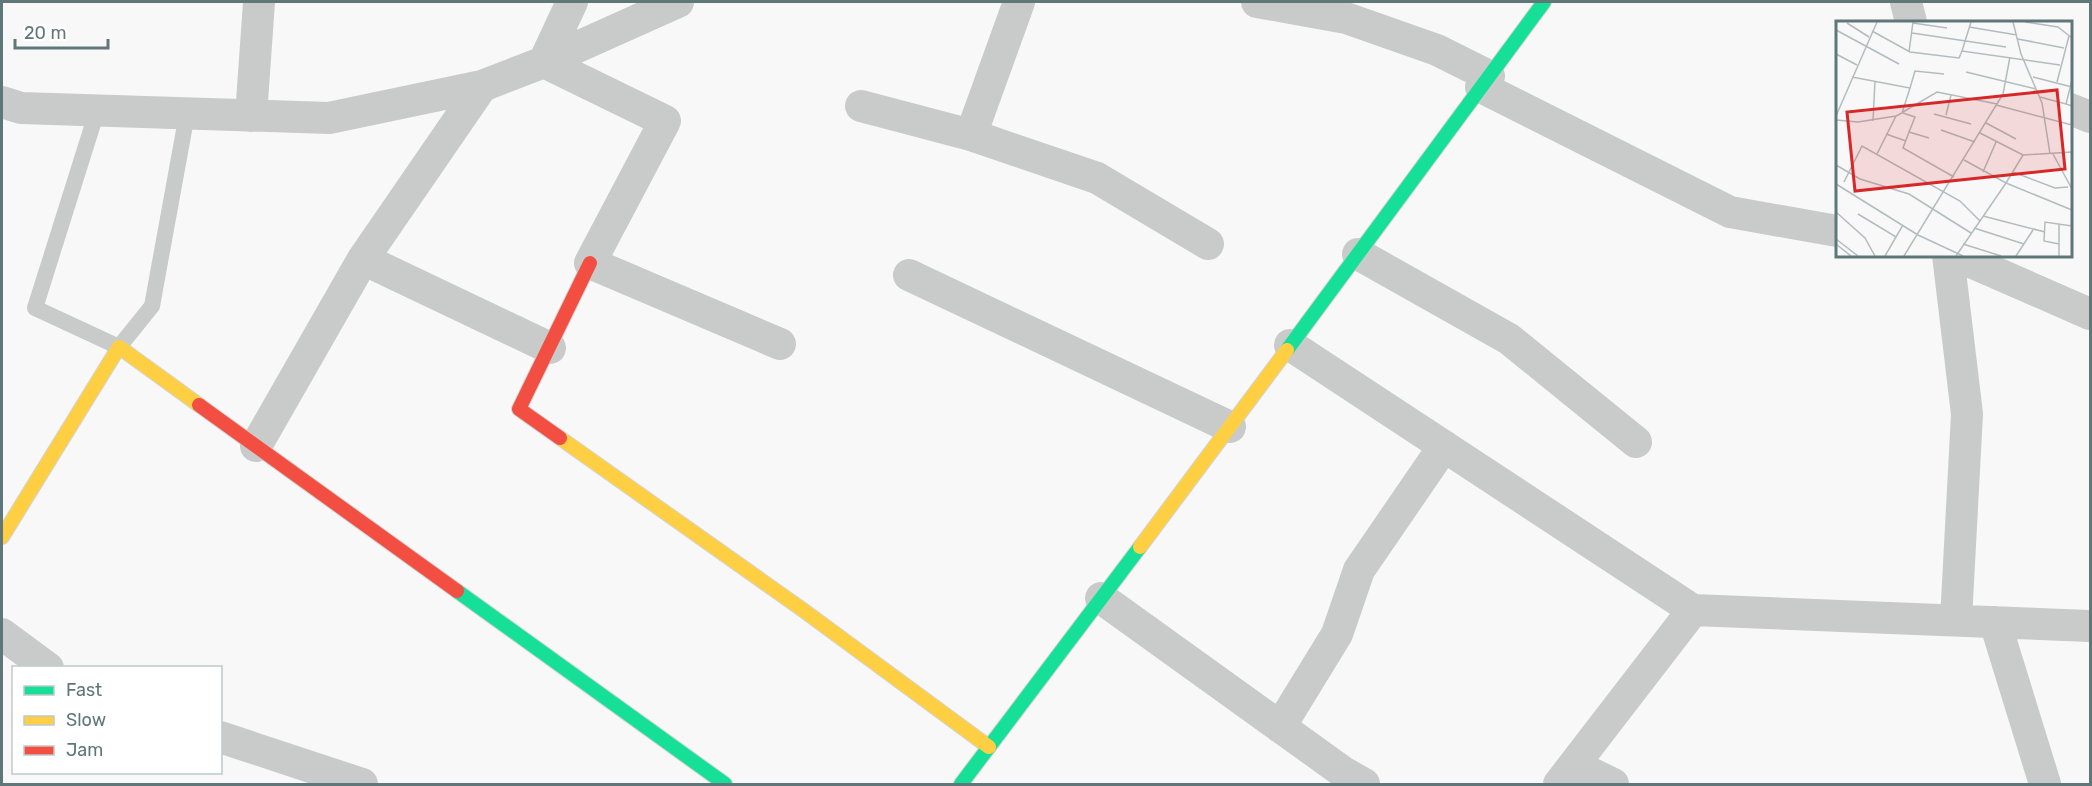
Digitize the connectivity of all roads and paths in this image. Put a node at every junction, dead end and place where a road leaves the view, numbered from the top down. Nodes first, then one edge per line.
1 (259, 2) edge
2 (573, 2) edge
3 (678, 2) edge
4 (1019, 2) edge
5 (1257, 2) edge
6 (1544, 2) edge
7 (1906, 2) edge
8 (1911, 21) edge
9 (544, 62) junction
10 (1485, 82) junction
11 (482, 86) junction
12 (2, 102) edge
13 (861, 106) dead end
14 (2071, 109) edge
15 (97, 111) junction
16 (187, 114) junction
17 (251, 116) junction
18 (2091, 117) edge
19 (971, 135) junction
20 (1836, 231) edge
21 (1209, 244) dead end
22 (1358, 254) junction
23 (1948, 256) edge
24 (1956, 256) edge
25 (363, 259) junction
26 (590, 263) junction
27 (909, 275) dead end
28 (2091, 314) edge
29 (780, 344) dead end
30 (1290, 345) junction
31 (119, 347) junction
32 (550, 348) junction
33 (1230, 427) junction
34 (1636, 442) dead end
35 (256, 446) junction
36 (1444, 446) junction
37 (2, 537) edge
38 (1101, 598) junction
39 (1693, 610) junction
40 (1956, 620) junction
41 (1995, 622) junction
42 (2091, 626) edge
43 (2, 634) edge
44 (45, 666) edge
45 (1280, 727) junction
46 (222, 738) edge
47 (989, 747) junction
48 (1567, 775) edge
49 (362, 784) edge
50 (724, 784) edge
51 (961, 784) edge
52 (1364, 784) edge
53 (1613, 784) edge
54 (2045, 784) edge

1 - 17 street
2 - 9 street
3 - 9 street
4 - 19 street
5 - 10 street
6 - 10 street
7 - 8 street
9 - 11 street
9 - 26 street
10 - 20 street
10 - 22 street
11 - 17 street
11 - 25 street
12 - 15 street
13 - 19 street
14 - 18 street
15 - 16 street
15 - 31 lane
16 - 17 street
16 - 31 lane
19 - 21 street
22 - 30 street
22 - 34 street
23 - 40 street
24 - 28 street
25 - 32 street
25 - 35 street
26 - 29 street
26 - 32 street
27 - 33 street
30 - 33 street
30 - 36 street
31 - 35 street
31 - 37 street
32 - 47 street
33 - 38 street
35 - 50 street
36 - 39 street
36 - 45 street
38 - 45 street
38 - 47 street
39 - 40 street
39 - 48 street
40 - 41 street
41 - 42 street
41 - 54 street
43 - 44 street
45 - 52 street
46 - 49 street
47 - 51 street
48 - 53 street

